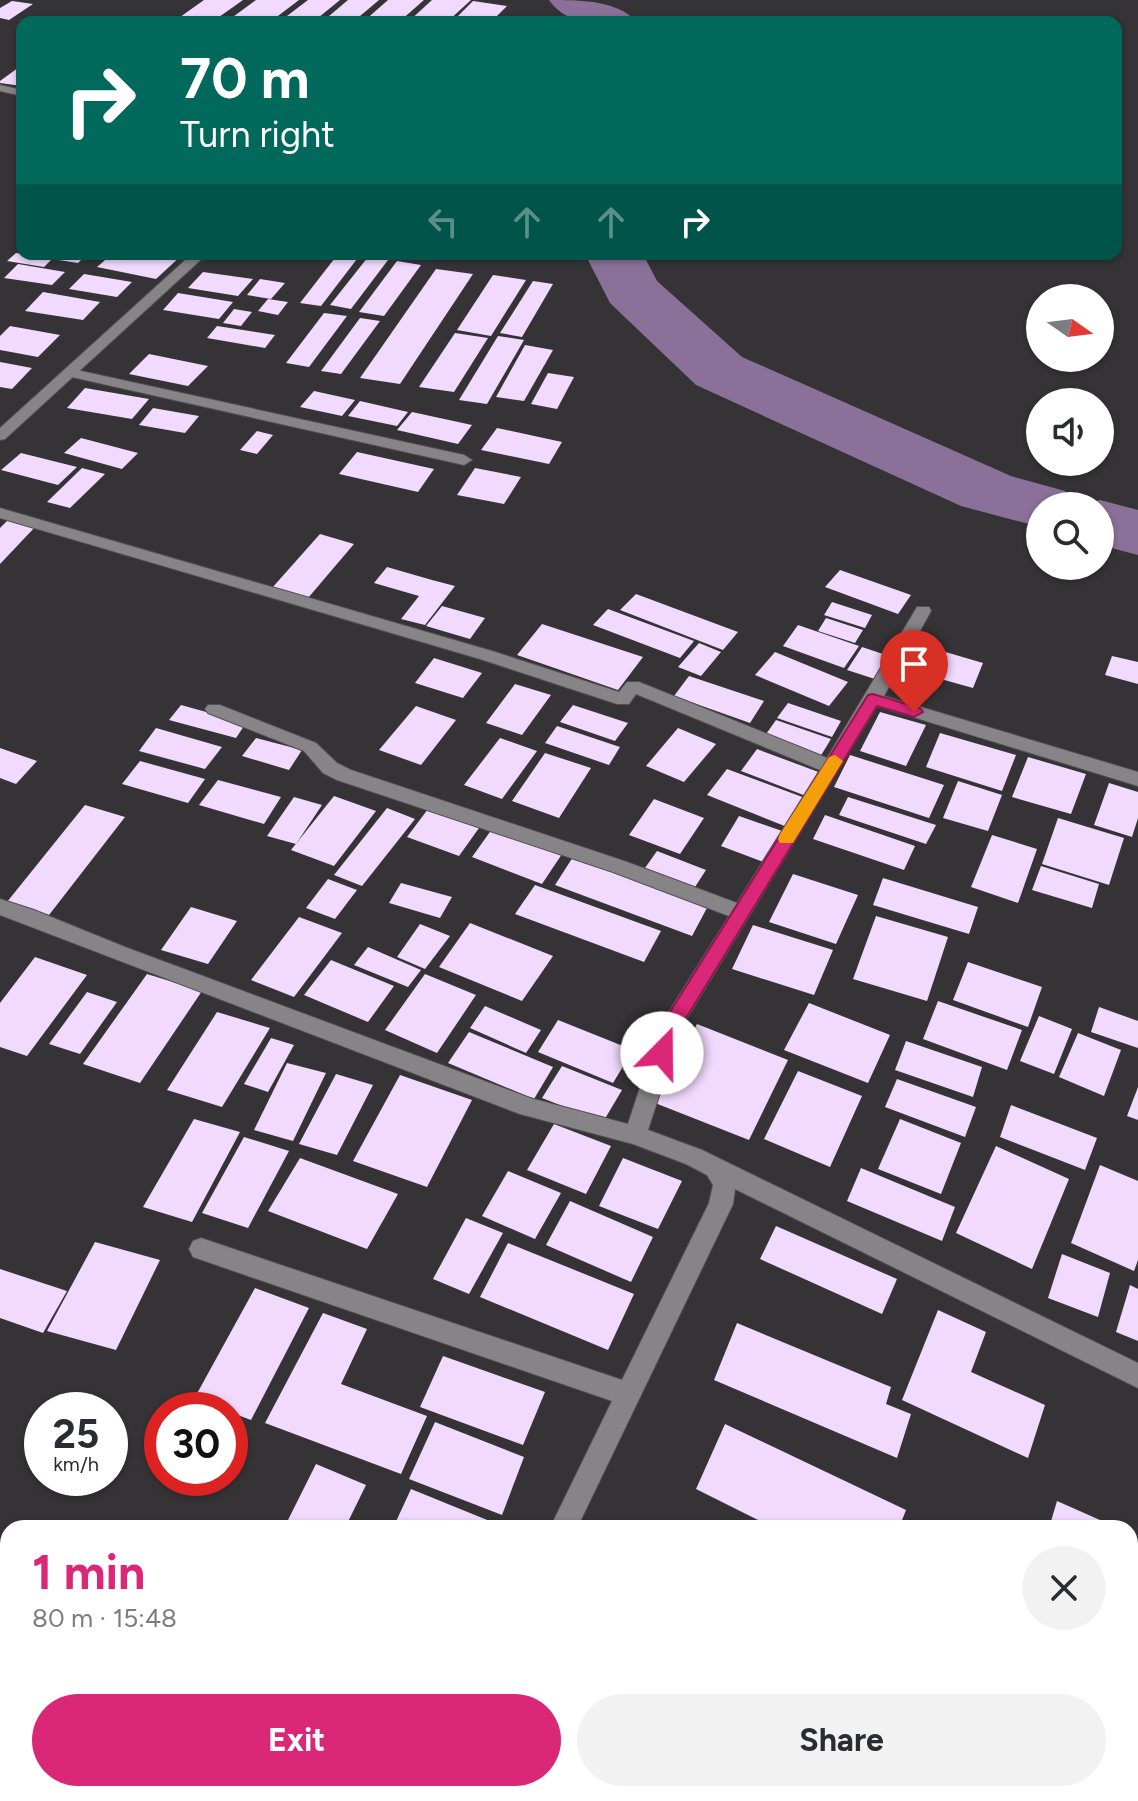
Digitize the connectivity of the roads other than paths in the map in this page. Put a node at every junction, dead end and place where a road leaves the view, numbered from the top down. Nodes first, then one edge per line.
1 (194, 260) edge
2 (72, 373) junction
3 (0, 436) edge
4 (464, 460) dead end
5 (0, 513) edge
6 (923, 611) dead end
7 (873, 699) junction
8 (214, 709) dead end
9 (831, 767) junction
10 (1138, 779) edge
11 (0, 907) edge
12 (740, 912) junction
13 (635, 1135) junction
14 (715, 1168) junction
15 (201, 1249) dead end
16 (1138, 1376) edge
17 (627, 1394) junction
18 (567, 1520) edge

1 - 2 street
2 - 3 street
2 - 4 street
5 - 9 street
6 - 7 street
7 - 9 street
7 - 10 street
8 - 12 street
9 - 12 street
11 - 13 street
12 - 13 street
13 - 14 street
14 - 16 street
14 - 17 street
15 - 17 street
17 - 18 street

